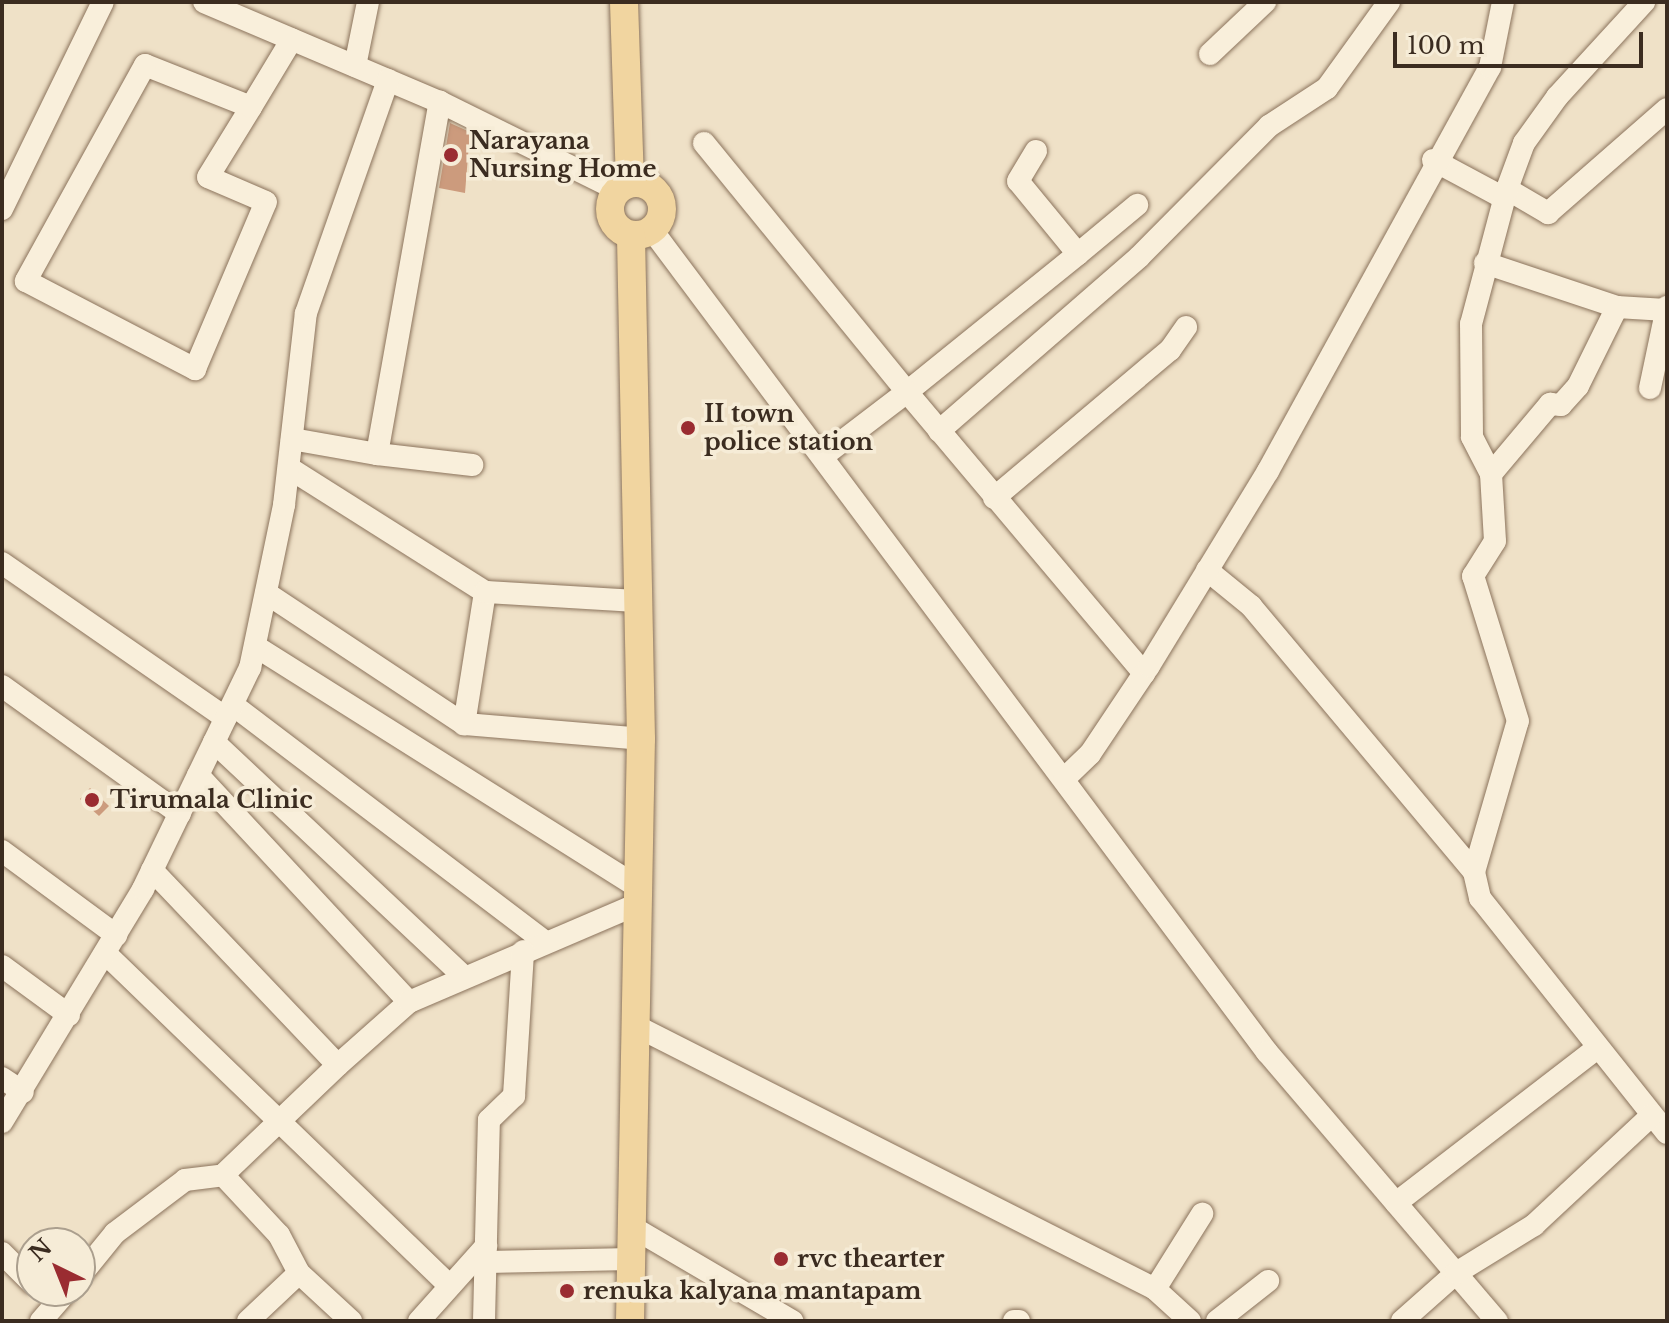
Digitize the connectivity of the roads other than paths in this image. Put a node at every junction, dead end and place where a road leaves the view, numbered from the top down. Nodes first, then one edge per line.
1 (103, 2) edge
2 (368, 2) edge
3 (624, 2) edge
4 (1265, 2) edge
5 (1389, 2) edge
6 (1644, 2) edge
7 (1503, 3) edge
8 (214, 4) edge
9 (292, 39) junction
10 (1210, 54) dead end
11 (355, 66) junction
12 (388, 80) junction
13 (440, 102) junction
14 (251, 107) junction
15 (1667, 109) edge
16 (704, 143) dead end
17 (1036, 151) dead end
18 (1433, 160) junction
19 (624, 186) junction
20 (1506, 193) junction
21 (1137, 205) dead end
22 (2, 209) edge
23 (642, 232) junction
24 (1078, 254) junction
25 (1485, 263) junction
26 (1617, 307) junction
27 (1667, 309) edge
28 (1186, 327) dead end
29 (1650, 388) dead end
30 (907, 392) junction
31 (939, 431) junction
32 (292, 439) junction
33 (377, 454) junction
34 (823, 456) junction
35 (472, 465) dead end
36 (289, 468) junction
37 (1491, 474) junction
38 (994, 498) junction
39 (2, 563) edge
40 (1207, 570) junction
41 (485, 592) junction
42 (266, 593) junction
43 (638, 601) junction
44 (255, 646) junction
45 (1144, 673) junction
46 (2, 686) edge
47 (229, 711) junction
48 (464, 724) junction
49 (641, 739) junction
50 (214, 742) junction
51 (198, 775) junction
52 (1064, 779) junction
53 (180, 814) junction
54 (2, 851) edge
55 (152, 870) junction
56 (1474, 872) junction
57 (638, 895) junction
58 (544, 941) junction
59 (110, 944) junction
60 (523, 951) junction
61 (2, 966) edge
62 (464, 977) junction
63 (409, 1002) junction
64 (69, 1015) junction
65 (636, 1026) junction
66 (1596, 1049) junction
67 (338, 1065) junction
68 (2, 1078) edge
69 (23, 1092) junction
70 (1652, 1115) junction
71 (2, 1122) edge
72 (277, 1124) junction
73 (1667, 1133) edge
74 (223, 1175) junction
75 (1396, 1203) junction
76 (1202, 1214) dead end
77 (632, 1227) junction
78 (486, 1254) junction
79 (96, 1256) edge
80 (632, 1259) junction
81 (299, 1273) junction
82 (1456, 1273) junction
83 (1268, 1281) dead end
84 (450, 1286) junction
85 (1155, 1289) junction
86 (248, 1321) edge
87 (351, 1321) edge
88 (419, 1321) edge
89 (484, 1321) edge
90 (630, 1321) edge
91 (792, 1321) edge
92 (1190, 1321) edge
93 (1217, 1321) edge
94 (1402, 1321) edge
95 (1497, 1321) edge

1 - 22 street
2 - 11 street
3 - 19 main road
4 - 10 street
5 - 31 street
6 - 20 street
7 - 18 street
8 - 9 street
9 - 11 street
9 - 14 street
11 - 12 street
12 - 13 street
12 - 32 street
13 - 19 street
13 - 33 street
14 - 14 street
15 - 20 street
16 - 30 street
17 - 24 street
18 - 20 street
18 - 40 street
19 - 23 main road
19 - 23 main road
20 - 25 street
21 - 24 street
23 - 34 street
23 - 43 main road
24 - 30 street
25 - 26 street
25 - 37 street
26 - 27 street
26 - 37 street
27 - 29 street
28 - 38 street
30 - 31 street
30 - 34 street
31 - 38 street
32 - 33 street
32 - 36 street
33 - 35 street
34 - 52 street
36 - 41 street
36 - 42 street
37 - 56 street
38 - 45 street
39 - 47 street
40 - 45 street
40 - 56 street
41 - 43 street
41 - 48 street
42 - 44 street
42 - 48 street
43 - 49 main road
44 - 47 street
44 - 57 street
45 - 52 street
46 - 53 street
47 - 50 street
47 - 58 street
48 - 49 street
49 - 57 main road
50 - 51 street
50 - 62 street
51 - 53 street
51 - 63 street
52 - 75 street
53 - 55 street
54 - 59 street
55 - 59 street
55 - 67 street
56 - 66 street
57 - 58 street
57 - 65 main road
58 - 60 street
59 - 64 street
59 - 72 street
60 - 62 street
60 - 78 street
61 - 64 street
62 - 63 street
63 - 67 street
64 - 69 street
65 - 77 main road
65 - 85 street
66 - 70 street
66 - 75 street
67 - 72 street
68 - 69 street
69 - 71 street
70 - 73 street
70 - 82 street
72 - 74 street
72 - 84 street
74 - 79 street
74 - 81 street
75 - 82 street
76 - 85 street
77 - 80 main road
77 - 91 street
78 - 80 street
78 - 84 street
78 - 89 street
80 - 90 main road
81 - 86 street
81 - 87 street
82 - 94 street
82 - 95 street
83 - 93 street
84 - 88 street
85 - 92 street

